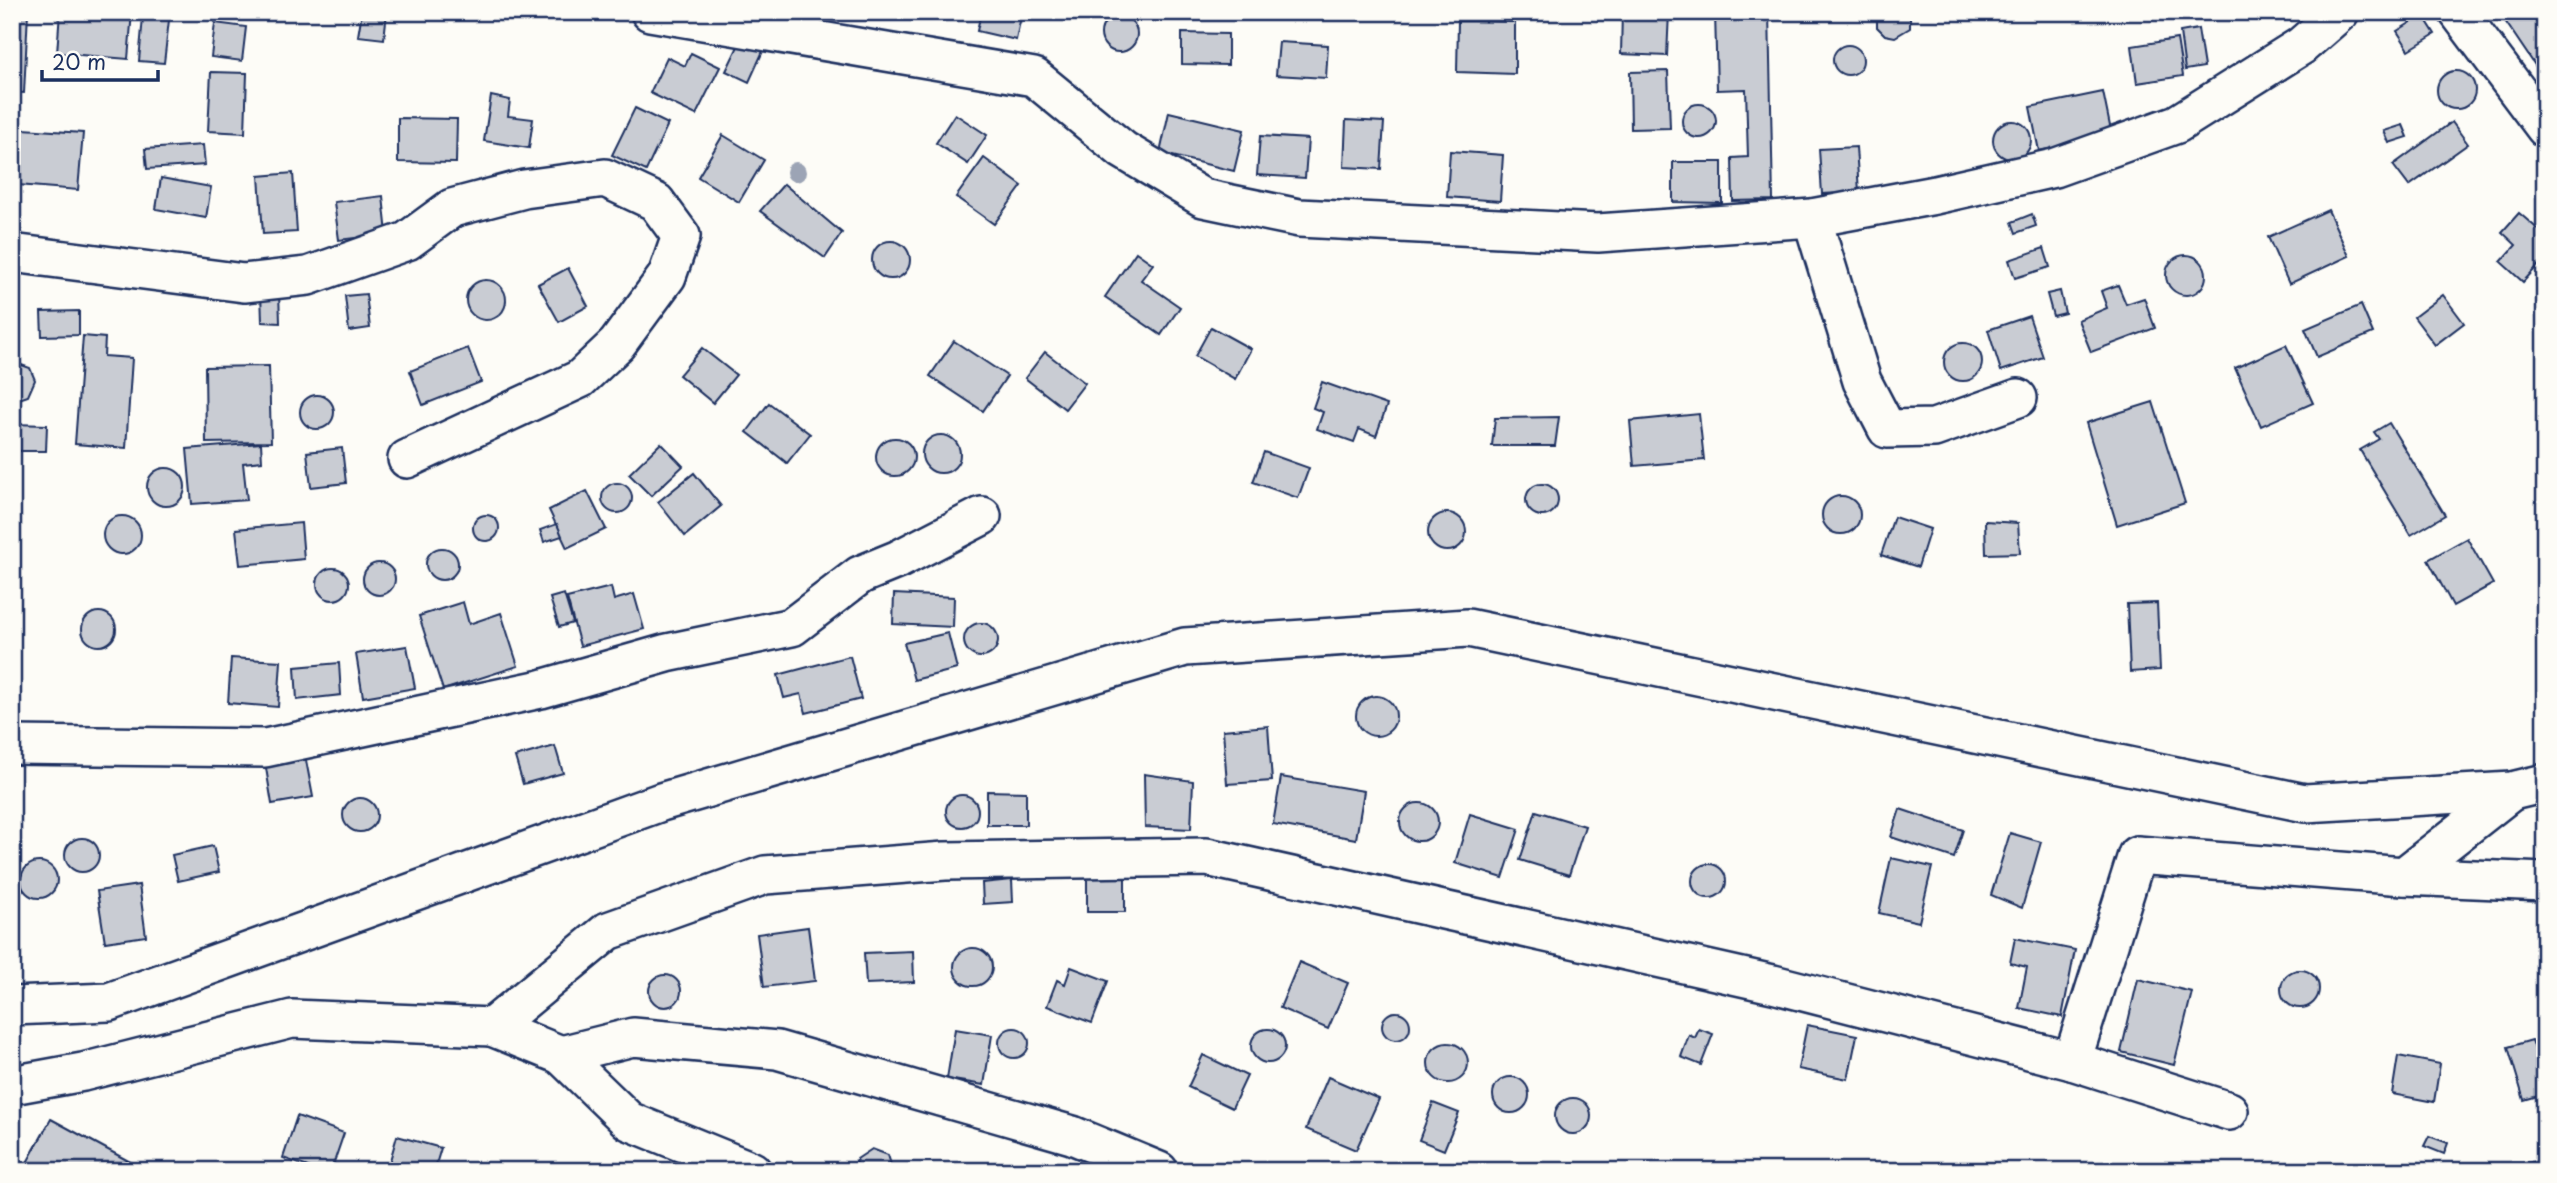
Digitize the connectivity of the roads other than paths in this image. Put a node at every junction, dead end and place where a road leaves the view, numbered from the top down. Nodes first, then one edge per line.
1 (650, 12) edge
2 (2340, 12) edge
3 (2458, 12) edge
4 (2545, 128) edge
5 (1812, 218) junction
6 (12, 253) edge
7 (2018, 398) dead end
8 (407, 459) dead end
9 (982, 516) dead end
10 (12, 744) edge
11 (2528, 787) edge
12 (2404, 876) junction
13 (2545, 881) edge
14 (12, 1006) edge
15 (492, 1027) junction
16 (561, 1055) junction
17 (2072, 1061) junction
18 (12, 1086) edge
19 (2229, 1111) dead end
20 (752, 1171) edge
21 (1159, 1171) edge

1 - 5 street
2 - 5 street
3 - 4 street
5 - 7 street
6 - 8 street
9 - 10 street
11 - 12 street
11 - 14 street
12 - 13 street
12 - 17 street
15 - 16 street
15 - 17 street
15 - 18 street
16 - 20 street
16 - 21 street
17 - 19 street

